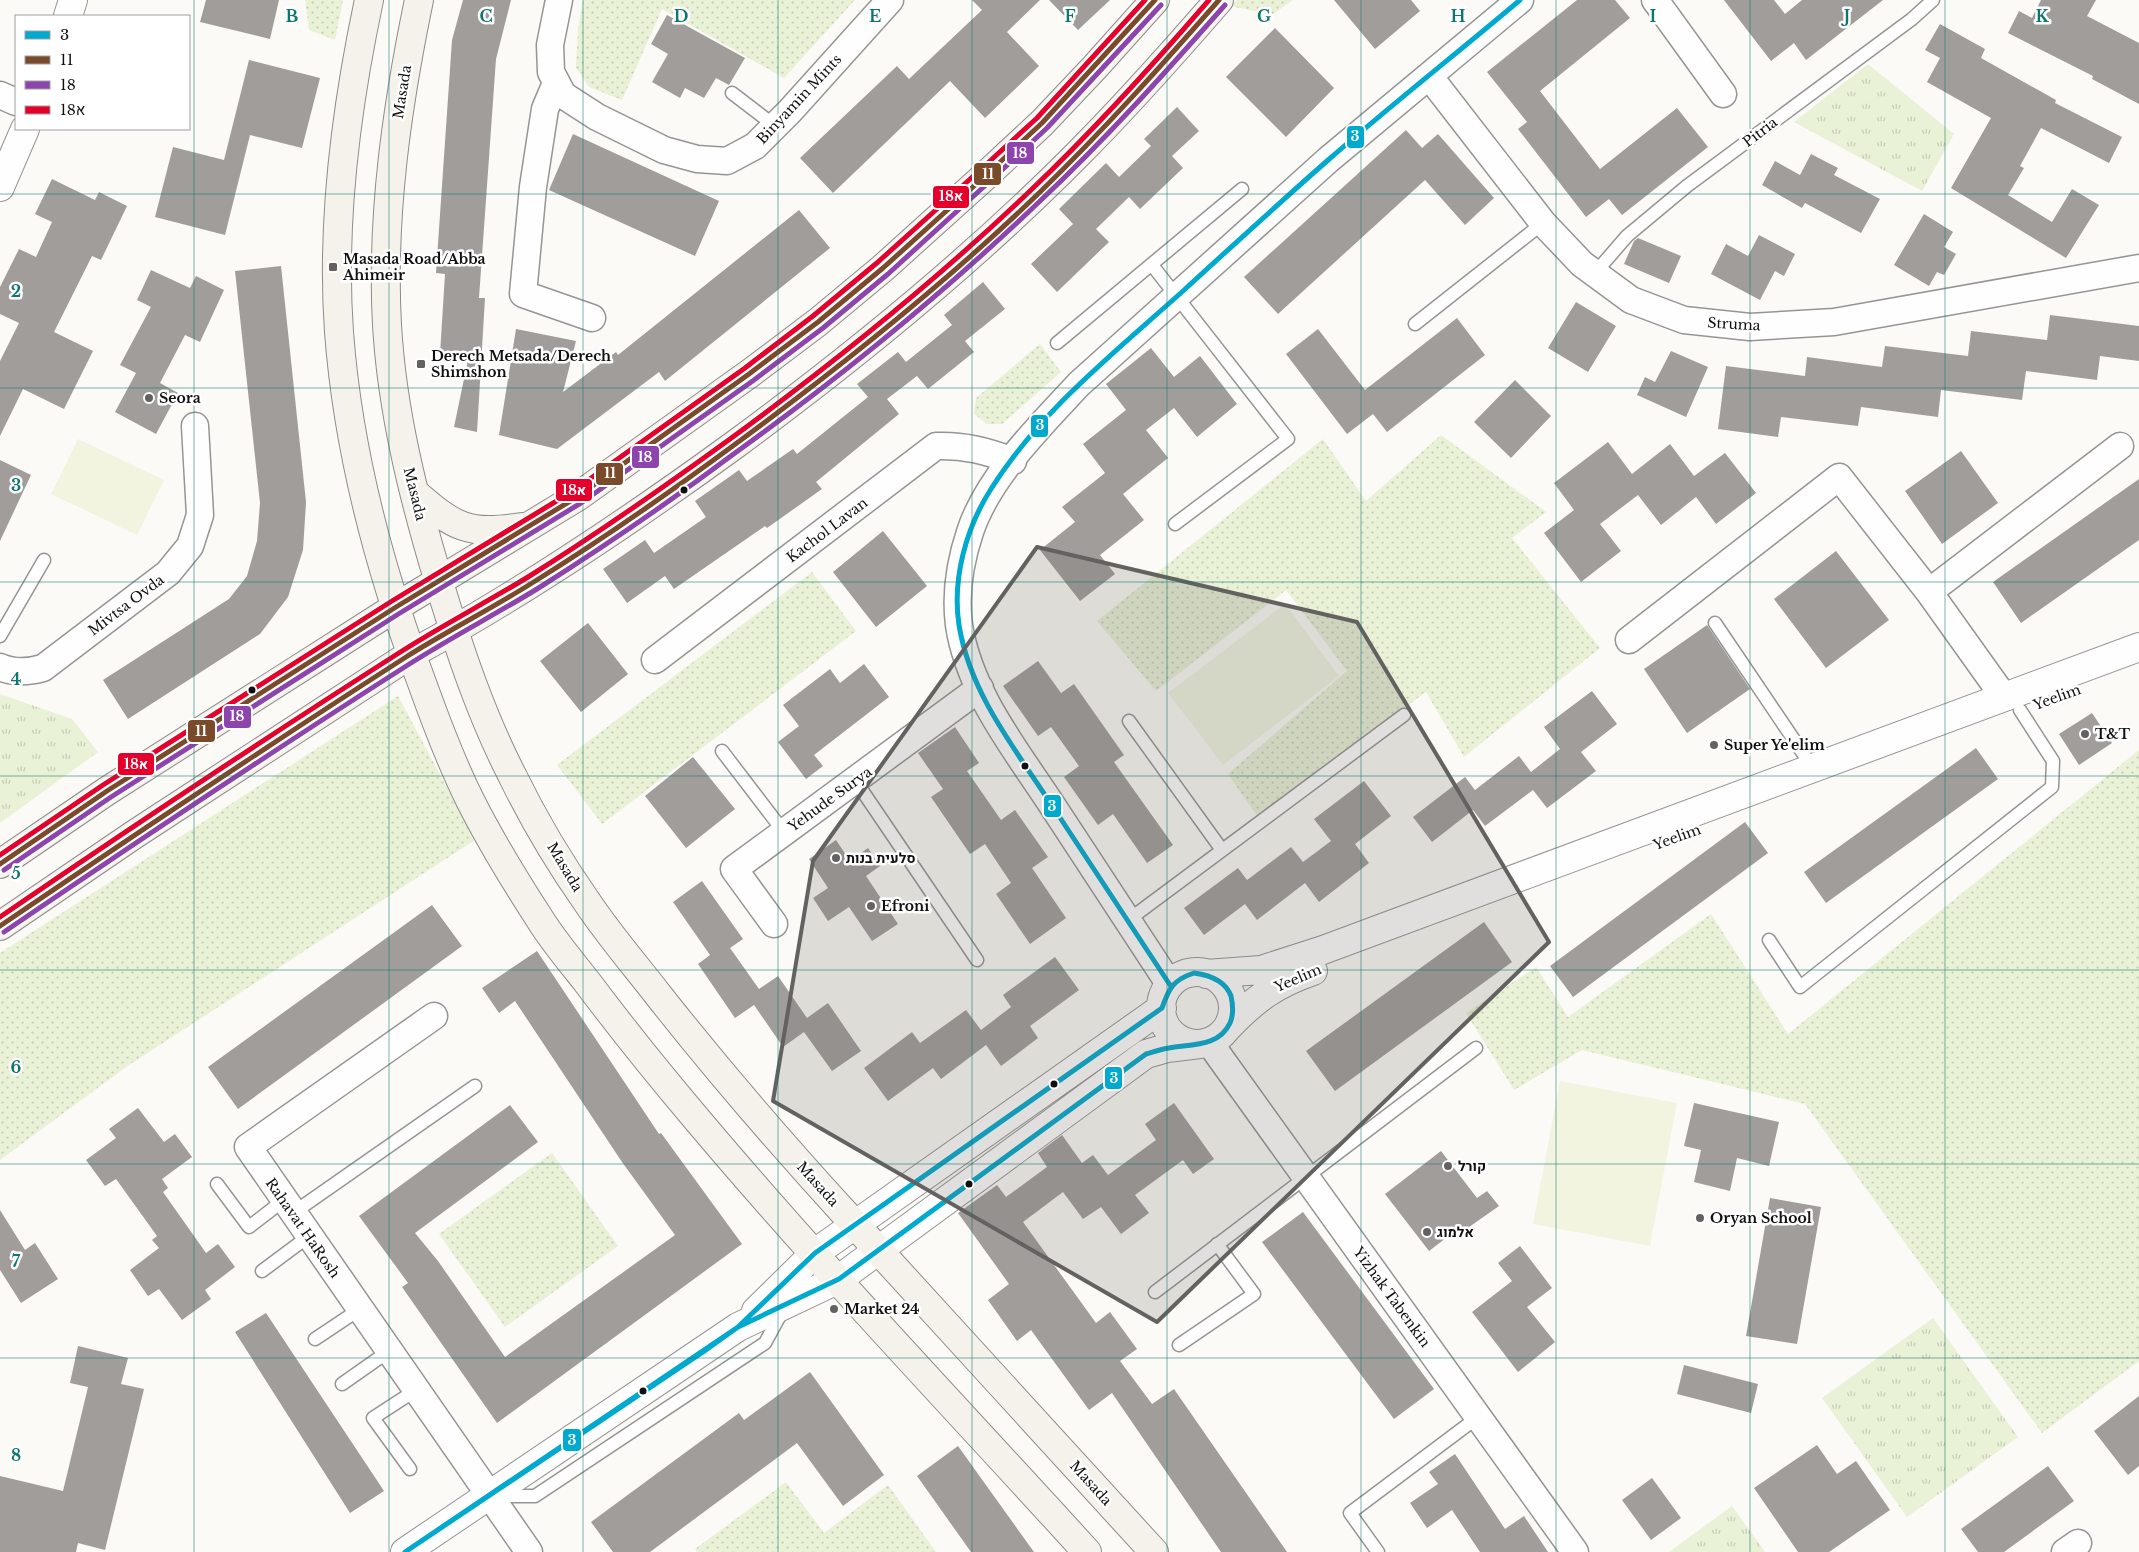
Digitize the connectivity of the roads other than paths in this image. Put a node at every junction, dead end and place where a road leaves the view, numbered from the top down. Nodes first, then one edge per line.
1 (74, 0) edge
2 (369, 0) edge
3 (419, 0) edge
4 (559, 0) edge
5 (890, 0) edge
6 (1155, 0) edge
7 (1219, 0) edge
8 (1520, 0) edge
9 (1655, 0) edge
10 (1933, 0) edge
11 (68, 15) edge
12 (1429, 76) junction
13 (556, 83) junction
14 (732, 93) dead end
15 (1723, 94) dead end
16 (0, 95) edge
17 (15, 102) edge
18 (775, 126) junction
19 (25, 130) edge
20 (0, 187) edge
21 (1242, 189) dead end
22 (1543, 223) junction
23 (1152, 265) junction
24 (2139, 268) edge
25 (1595, 273) junction
26 (1177, 295) junction
27 (592, 318) dead end
28 (1415, 324) dead end
29 (1057, 343) dead end
30 (194, 426) dead end
31 (2120, 446) dead end
32 (1013, 461) junction
33 (415, 494) junction
34 (1175, 524) dead end
35 (531, 526) junction
36 (44, 560) dead end
37 (439, 582) junction
38 (1929, 592) junction
39 (396, 607) junction
40 (1715, 623) dead end
41 (453, 631) junction
42 (0, 636) edge
43 (1629, 640) dead end
44 (2139, 647) edge
45 (411, 654) junction
46 (655, 660) dead end
47 (0, 666) edge
48 (2139, 667) edge
49 (980, 688) junction
50 (2012, 704) junction
51 (1404, 715) dead end
52 (1129, 721) dead end
53 (722, 752) dead end
54 (1813, 768) junction
55 (855, 780) junction
56 (784, 832) junction
57 (1222, 850) junction
58 (0, 864) edge
59 (1127, 921) junction
60 (774, 924) dead end
61 (0, 926) edge
62 (1769, 940) dead end
63 (978, 960) dead end
64 (1206, 974) junction
65 (1166, 996) junction
66 (434, 1016) dead end
67 (1212, 1038) junction
68 (1476, 1048) dead end
69 (475, 1086) dead end
70 (1306, 1177) junction
71 (217, 1184) dead end
72 (289, 1206) junction
73 (855, 1224) junction
74 (309, 1236) junction
75 (1217, 1244) junction
76 (878, 1250) junction
77 (815, 1253) junction
78 (262, 1271) dead end
79 (839, 1279) junction
80 (1155, 1292) dead end
81 (785, 1305) junction
82 (360, 1309) junction
83 (738, 1327) junction
84 (316, 1339) dead end
85 (1179, 1345) dead end
86 (389, 1351) junction
87 (342, 1384) dead end
88 (416, 1390) junction
89 (1478, 1417) junction
90 (410, 1469) dead end
91 (489, 1495) junction
92 (405, 1552) edge
93 (529, 1552) edge
94 (1088, 1552) edge
95 (1154, 1552) edge
96 (1378, 1552) edge
97 (1575, 1552) edge

1 - 11 street
2 - 39 main road
3 - 33 main road, Masada
4 - 13 street
5 - 18 street, Binyamin Mints
6 - 35 main road
7 - 41 main road
8 - 12 street
9 - 15 street
10 - 25 lane, Pitria
12 - 22 street, Struma
12 - 26 street
13 - 18 street, Binyamin Mints
13 - 27 street
14 - 18 lane
16 - 17 street
19 - 20 street
21 - 23 lane
22 - 25 street, Struma
22 - 28 lane
23 - 26 lane
23 - 29 lane
24 - 25 street, Struma
26 - 32 street
26 - 34 lane
30 - 47 street, Mivtsa Ovda
31 - 38 street
32 - 46 street, Kachol Lavan
32 - 49 street
33 - 35 main road
33 - 37 main road, Masada
35 - 37 main road
36 - 42 lane
37 - 39 main road
37 - 41 main road, Masada
38 - 43 street
38 - 50 street
39 - 45 main road
39 - 58 main road
40 - 54 lane
41 - 45 main road
41 - 73 main road, Masada
44 - 50 street, Yeelim
45 - 61 main road
45 - 77 main road
48 - 50 street, Yeelim
49 - 55 street, Yehude Surya
49 - 59 street
50 - 54 street, Yeelim
50 - 62 lane
50 - 67 street, Yeelim
51 - 57 lane
52 - 57 lane
53 - 56 lane
54 - 64 street, Yeelim
55 - 56 street, Yehude Surya
55 - 63 lane
56 - 60 street, Yehude Surya
57 - 59 lane
59 - 65 street
64 - 65 street
64 - 67 street
65 - 67 street
65 - 73 street
66 - 72 street, Rahavat HaRosh
67 - 70 street, Yizhak Tabenkin
67 - 76 street
68 - 70 lane
69 - 72 lane
70 - 75 lane
70 - 89 street, Yizhak Tabenkin
71 - 72 lane
72 - 74 street, Rahavat HaRosh
73 - 76 main road, Masada
73 - 77 street
74 - 78 lane
74 - 82 street, Rahavat HaRosh
75 - 80 lane
75 - 85 lane
76 - 79 street
76 - 95 main road, Masada
77 - 79 main road
77 - 83 street
79 - 81 street
79 - 94 main road
81 - 83 street
81 - 91 lane
82 - 84 lane
82 - 86 street, Rahavat HaRosh
83 - 91 street
86 - 87 lane
86 - 88 street, Rahavat HaRosh
88 - 90 lane
88 - 91 street, Rahavat HaRosh
89 - 96 lane
89 - 97 street, Yizhak Tabenkin
91 - 92 street
91 - 93 street, Rahavat HaRosh

